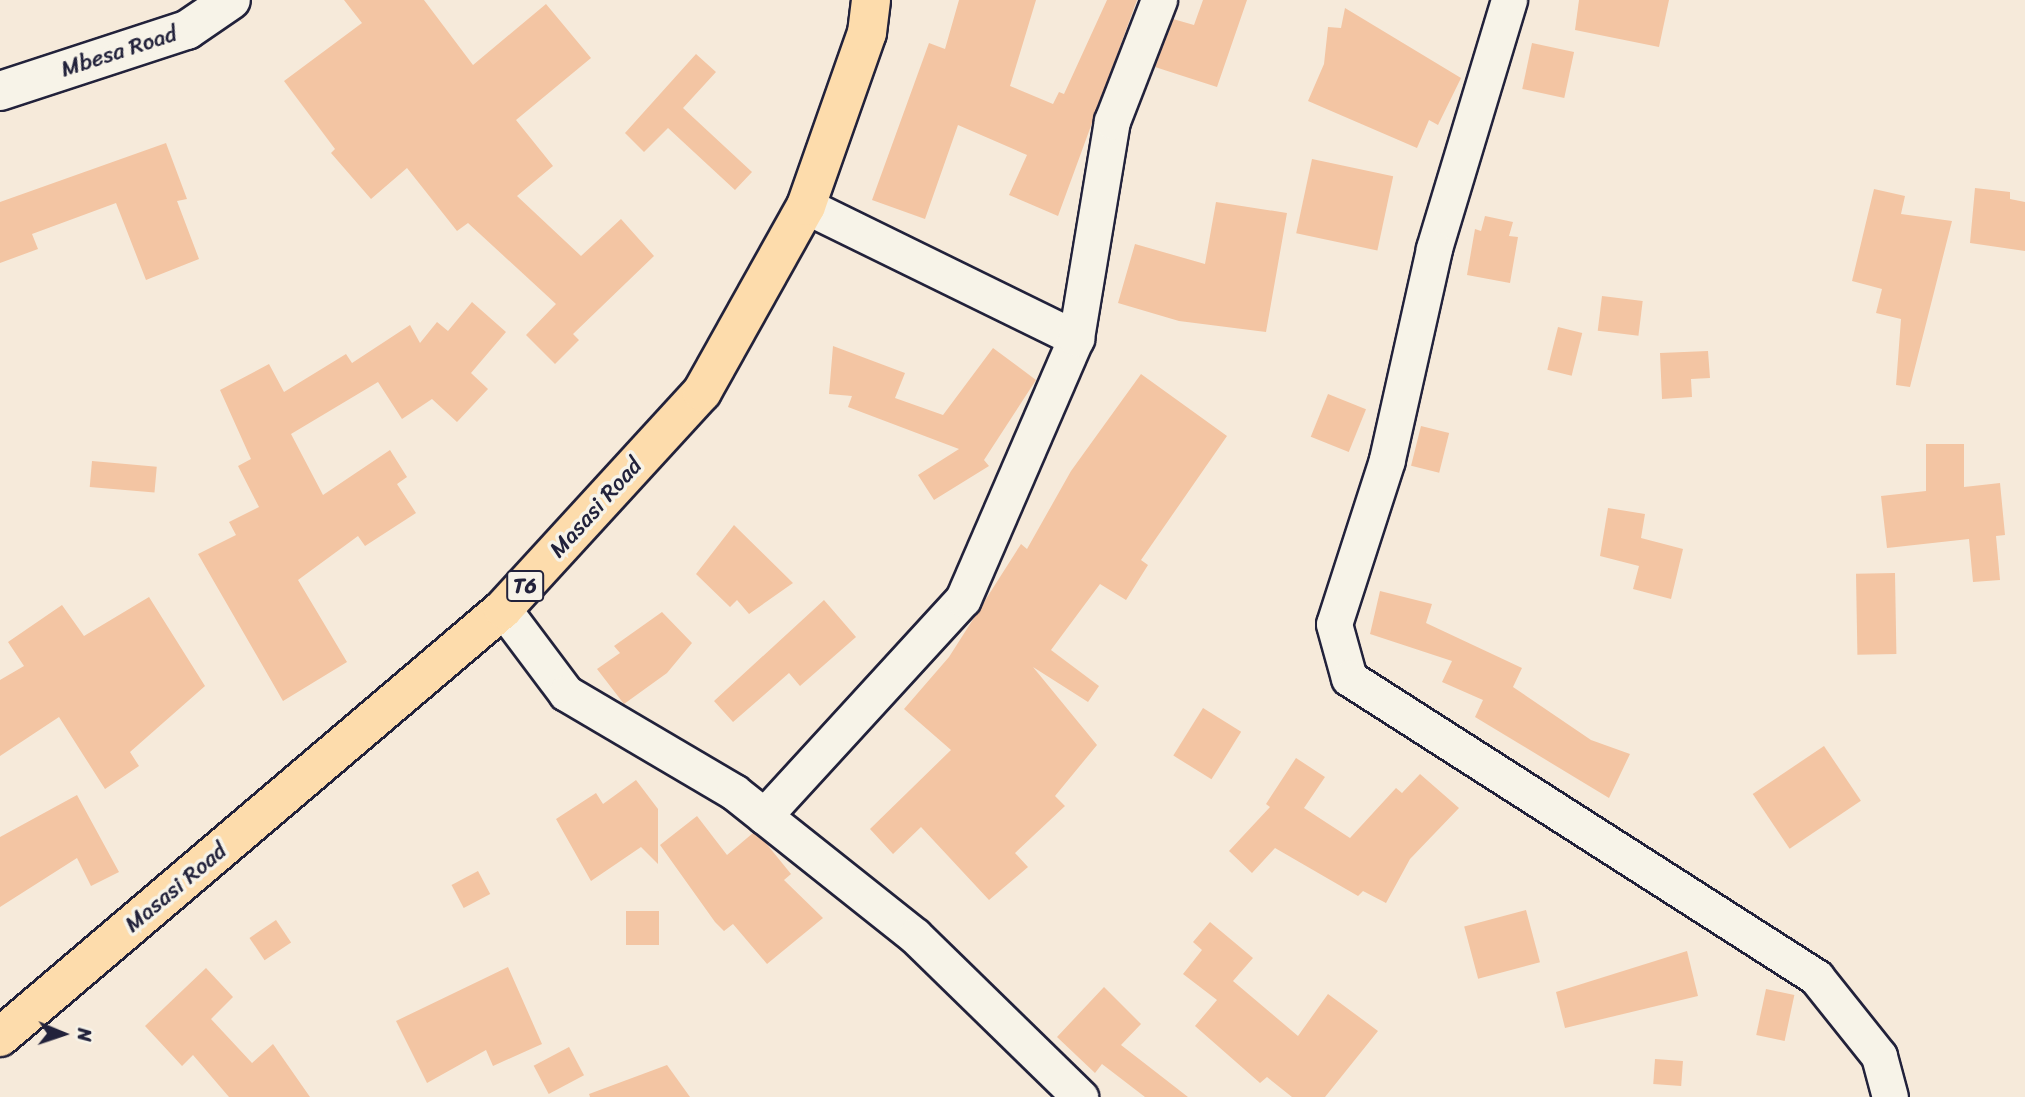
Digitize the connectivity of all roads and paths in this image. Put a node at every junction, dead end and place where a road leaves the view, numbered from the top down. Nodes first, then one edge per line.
1 (231, 0) edge
2 (871, 0) edge
3 (1159, 0) edge
4 (1509, 0) edge
5 (0, 91) edge
6 (806, 206) junction
7 (1076, 338) junction
8 (503, 609) junction
9 (764, 816) junction
10 (0, 1037) edge
11 (1080, 1097) edge
12 (1890, 1097) edge

1 - 5 main road, Mbesa Road
2 - 6 highway, Masasi Road / T6
3 - 7 street
4 - 12 street
6 - 7 street
6 - 8 highway, Masasi Road / T6
7 - 9 street
8 - 9 street
8 - 10 highway, Masasi Road / T6
9 - 11 street

